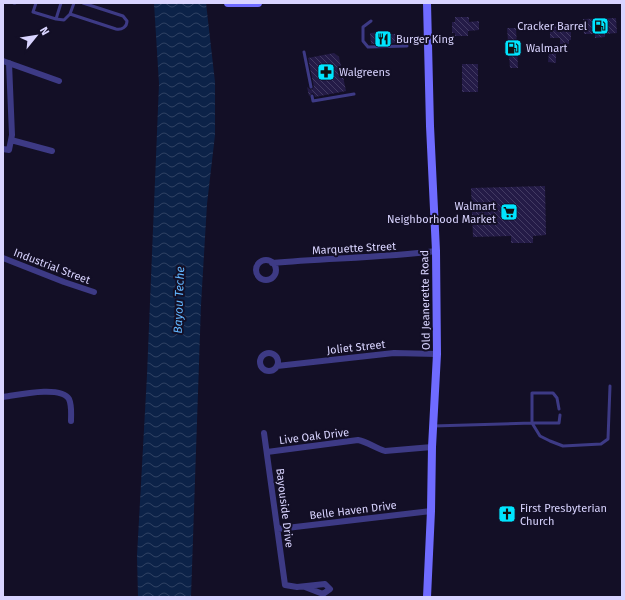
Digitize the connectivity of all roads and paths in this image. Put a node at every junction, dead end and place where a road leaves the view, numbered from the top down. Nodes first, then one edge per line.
1 (36, 3) edge
2 (61, 3) edge
3 (74, 3) edge
4 (83, 3) edge
5 (229, 3) edge
6 (258, 3) edge
7 (428, 3) edge
8 (70, 14) junction
9 (56, 19) junction
10 (371, 21) dead end
11 (407, 46) dead end
12 (304, 52) dead end
13 (6, 62) edge
14 (59, 81) dead end
15 (311, 87) dead end
16 (354, 94) dead end
17 (312, 96) dead end
18 (11, 140) junction
19 (3, 149) edge
20 (52, 151) dead end
21 (436, 251) junction
22 (3, 258) edge
23 (272, 263) dead end
24 (94, 292) dead end
25 (437, 354) junction
26 (278, 366) dead end
27 (610, 386) dead end
28 (3, 397) edge
29 (559, 409) dead end
30 (560, 415) dead end
31 (71, 421) dead end
32 (532, 424) junction
33 (434, 426) junction
34 (264, 433) dead end
35 (432, 447) junction
36 (267, 452) junction
37 (431, 511) junction
38 (278, 529) junction
39 (305, 587) dead end
40 (427, 597) edge

1 - 9 lane
2 - 9 lane
3 - 8 lane
4 - 8 lane
5 - 6 main road
7 - 21 main road, Old Jeanerette Road
8 - 9 lane
10 - 11 lane
12 - 15 lane
13 - 14 street
13 - 18 street
16 - 17 lane
18 - 19 street
18 - 20 street
21 - 23 street, Marquette Street
21 - 25 main road, Old Jeanerette Road
22 - 24 street, Industrial Street
25 - 26 street, Joliet Street
25 - 33 main road, Old Jeanerette Road
27 - 32 lane
28 - 31 street
29 - 32 lane
30 - 32 lane
32 - 33 lane
33 - 35 main road, Old Jeanerette Road
34 - 36 street, Bayouside Drive
35 - 36 street, Live Oak Drive
35 - 37 main road, Old Jeanerette Road
36 - 38 street, Bayouside Drive
37 - 38 street, Belle Haven Drive
37 - 40 main road, Old Jeanerette Road
38 - 39 street, Bayouside Drive

